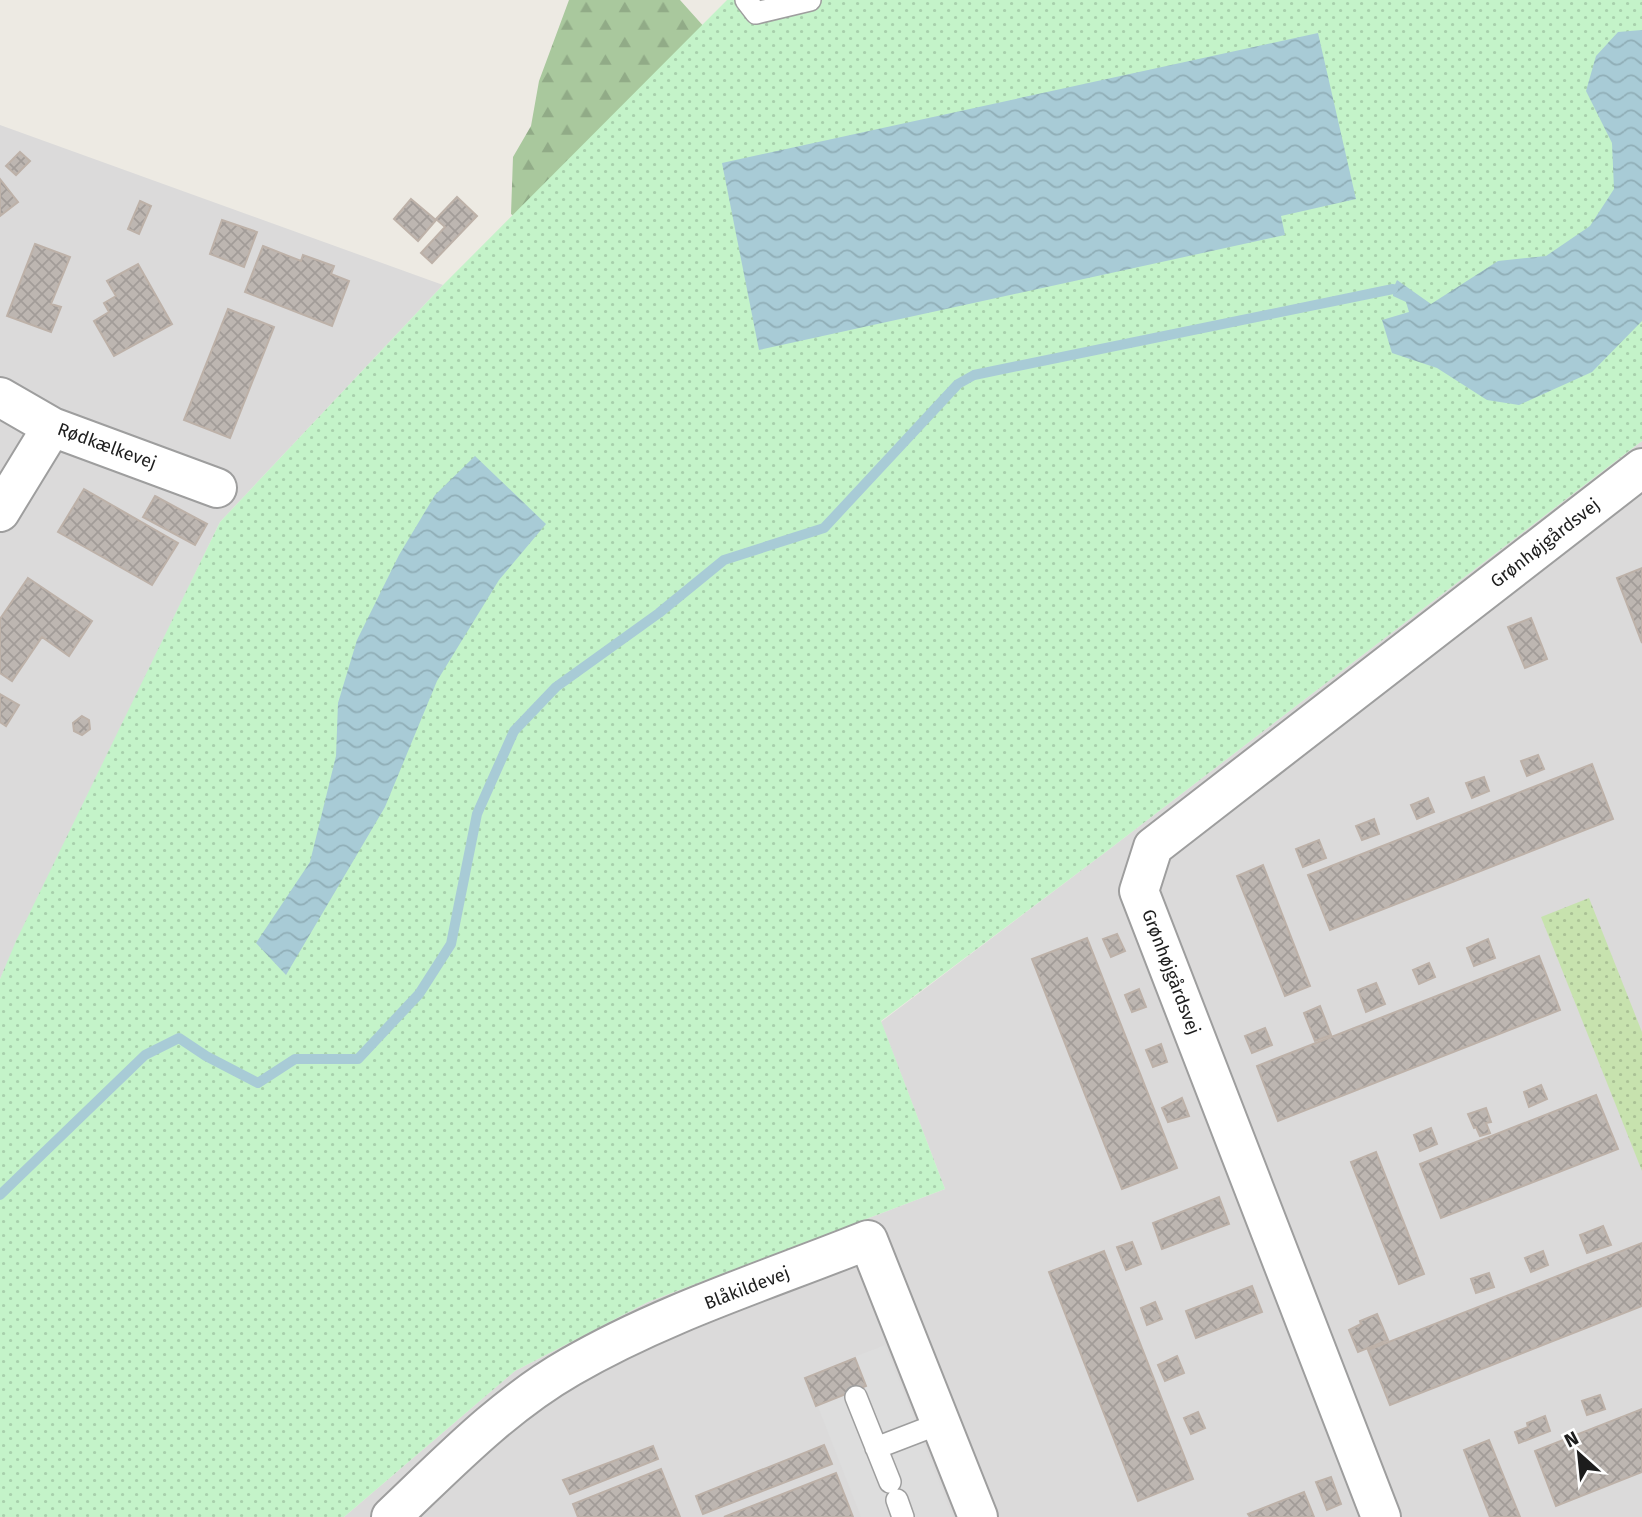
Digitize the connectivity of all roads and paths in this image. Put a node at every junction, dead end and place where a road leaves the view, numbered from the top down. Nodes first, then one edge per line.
1 (810, 0) edge
2 (751, 7) edge
3 (0, 397) edge
4 (52, 427) junction
5 (1642, 467) edge
6 (217, 488) dead end
7 (0, 512) edge
8 (856, 1397) dead end
9 (941, 1423) junction
10 (876, 1448) junction
11 (897, 1500) edge
12 (391, 1517) edge
13 (978, 1517) edge
14 (1381, 1517) edge

1 - 2 lane
3 - 4 street, Rødkælkevej
4 - 6 street, Rødkælkevej
4 - 7 street
5 - 14 street, Grønhøjgårdsvej
8 - 10 lane
9 - 10 lane
9 - 12 street, Blåkildevej
9 - 13 street, Blåkildevej
10 - 11 lane

